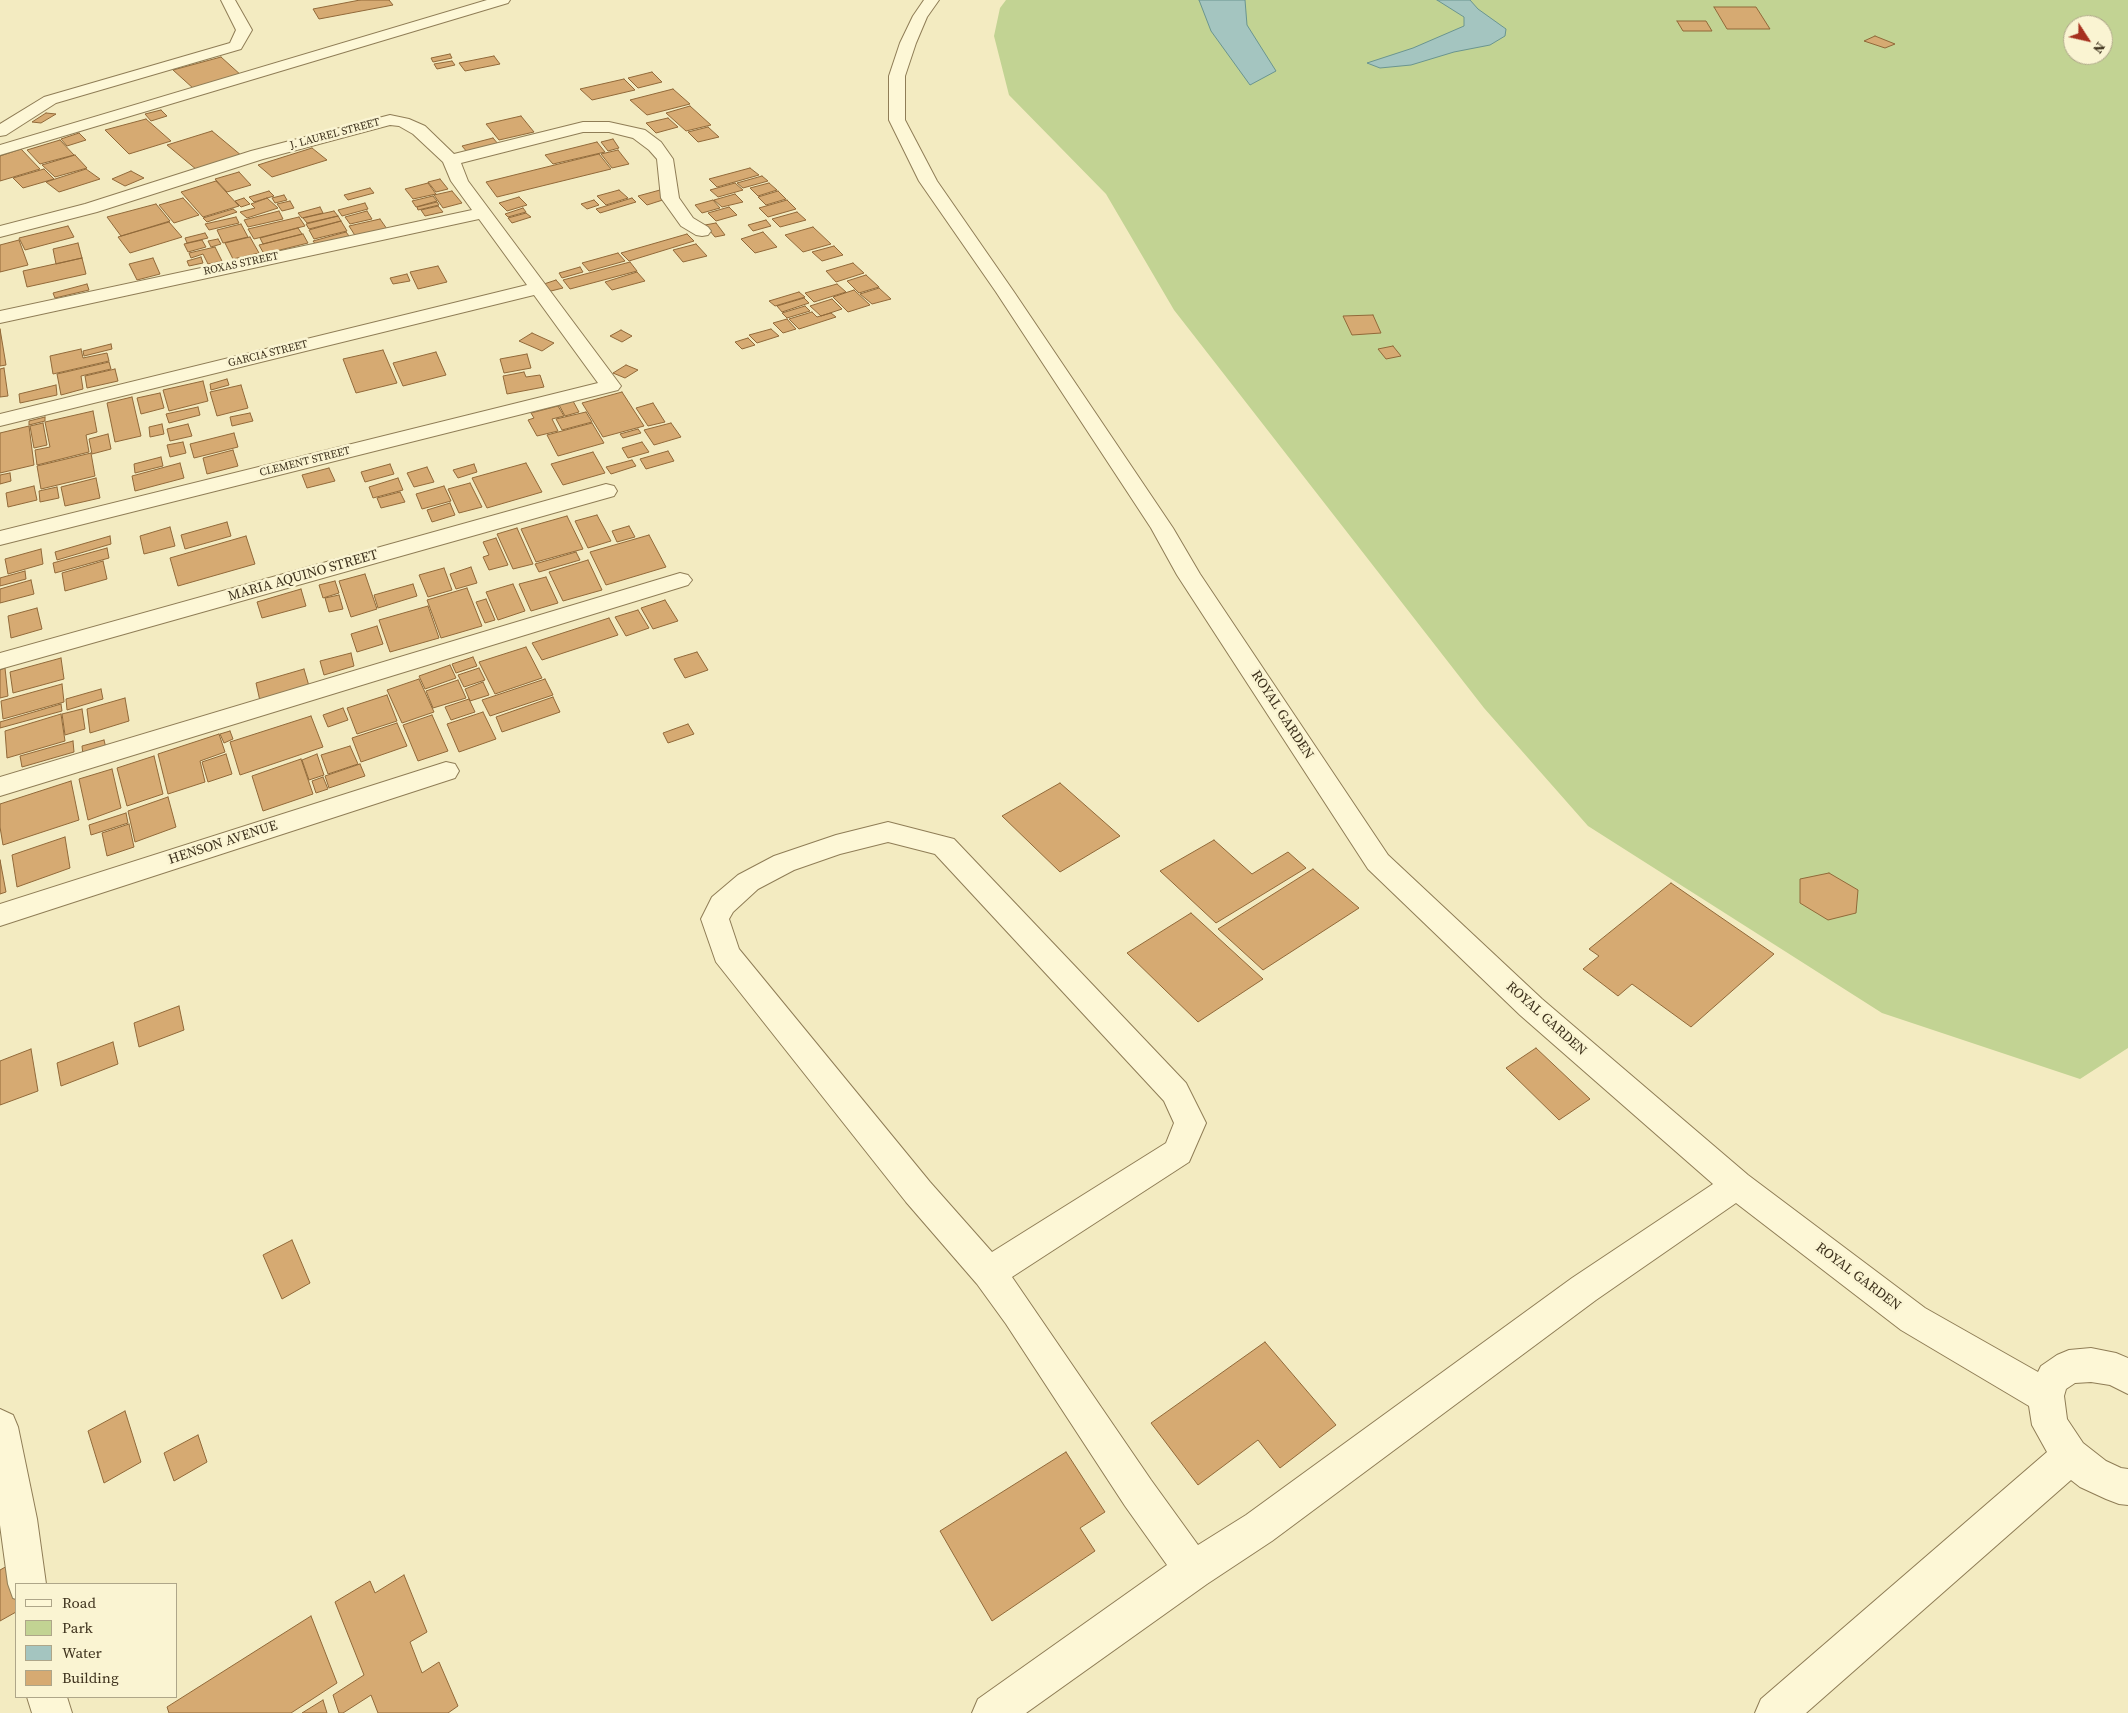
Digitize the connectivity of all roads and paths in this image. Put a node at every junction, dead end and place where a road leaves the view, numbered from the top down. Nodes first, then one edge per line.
1 (503, 0) edge
2 (932, 0) edge
3 (232, 6) edge
4 (217, 16) dead end
5 (221, 32) dead end
6 (132, 71) junction
7 (0, 116) edge
8 (0, 131) edge
9 (0, 150) edge
10 (451, 160) junction
11 (483, 213) junction
12 (702, 231) dead end
13 (0, 232) edge
14 (537, 288) junction
15 (0, 317) edge
16 (611, 386) joint
17 (0, 420) edge
18 (606, 491) dead end
19 (0, 538) edge
20 (680, 580) dead end
21 (0, 661) edge
22 (446, 771) dead end
23 (0, 787) edge
24 (0, 915) edge
25 (1737, 1185) junction
26 (989, 1273) junction
27 (2128, 1377) edge
28 (2046, 1396) junction
29 (0, 1427) edge
30 (2070, 1456) junction
31 (2128, 1486) edge
32 (1193, 1570) junction
33 (28, 1583) edge
34 (46, 1698) edge
35 (52, 1713) edge
36 (992, 1713) edge
37 (1774, 1713) edge

1 - 9 street
2 - 25 street, ROYAL GARDEN
3 - 4 street
3 - 6 street
5 - 6 street
6 - 7 street
6 - 8 street
10 - 11 street, J. LAUREL STREET
10 - 12 street
10 - 13 street, J. LAUREL STREET
11 - 14 street, J. LAUREL STREET
11 - 15 street, ROXAS STREET
14 - 16 street, J. LAUREL STREET
14 - 17 street, GARCIA STREET
16 - 19 street, CLEMENT STREET
18 - 21 street, MARIA AQUINO STREET
20 - 23 street
22 - 24 street, HENSON AVENUE
25 - 28 street, ROYAL GARDEN
25 - 32 street
26 - 26 street
26 - 32 street
27 - 28 street
28 - 30 street
29 - 33 street
30 - 31 street
30 - 37 street
32 - 36 street
34 - 35 street

